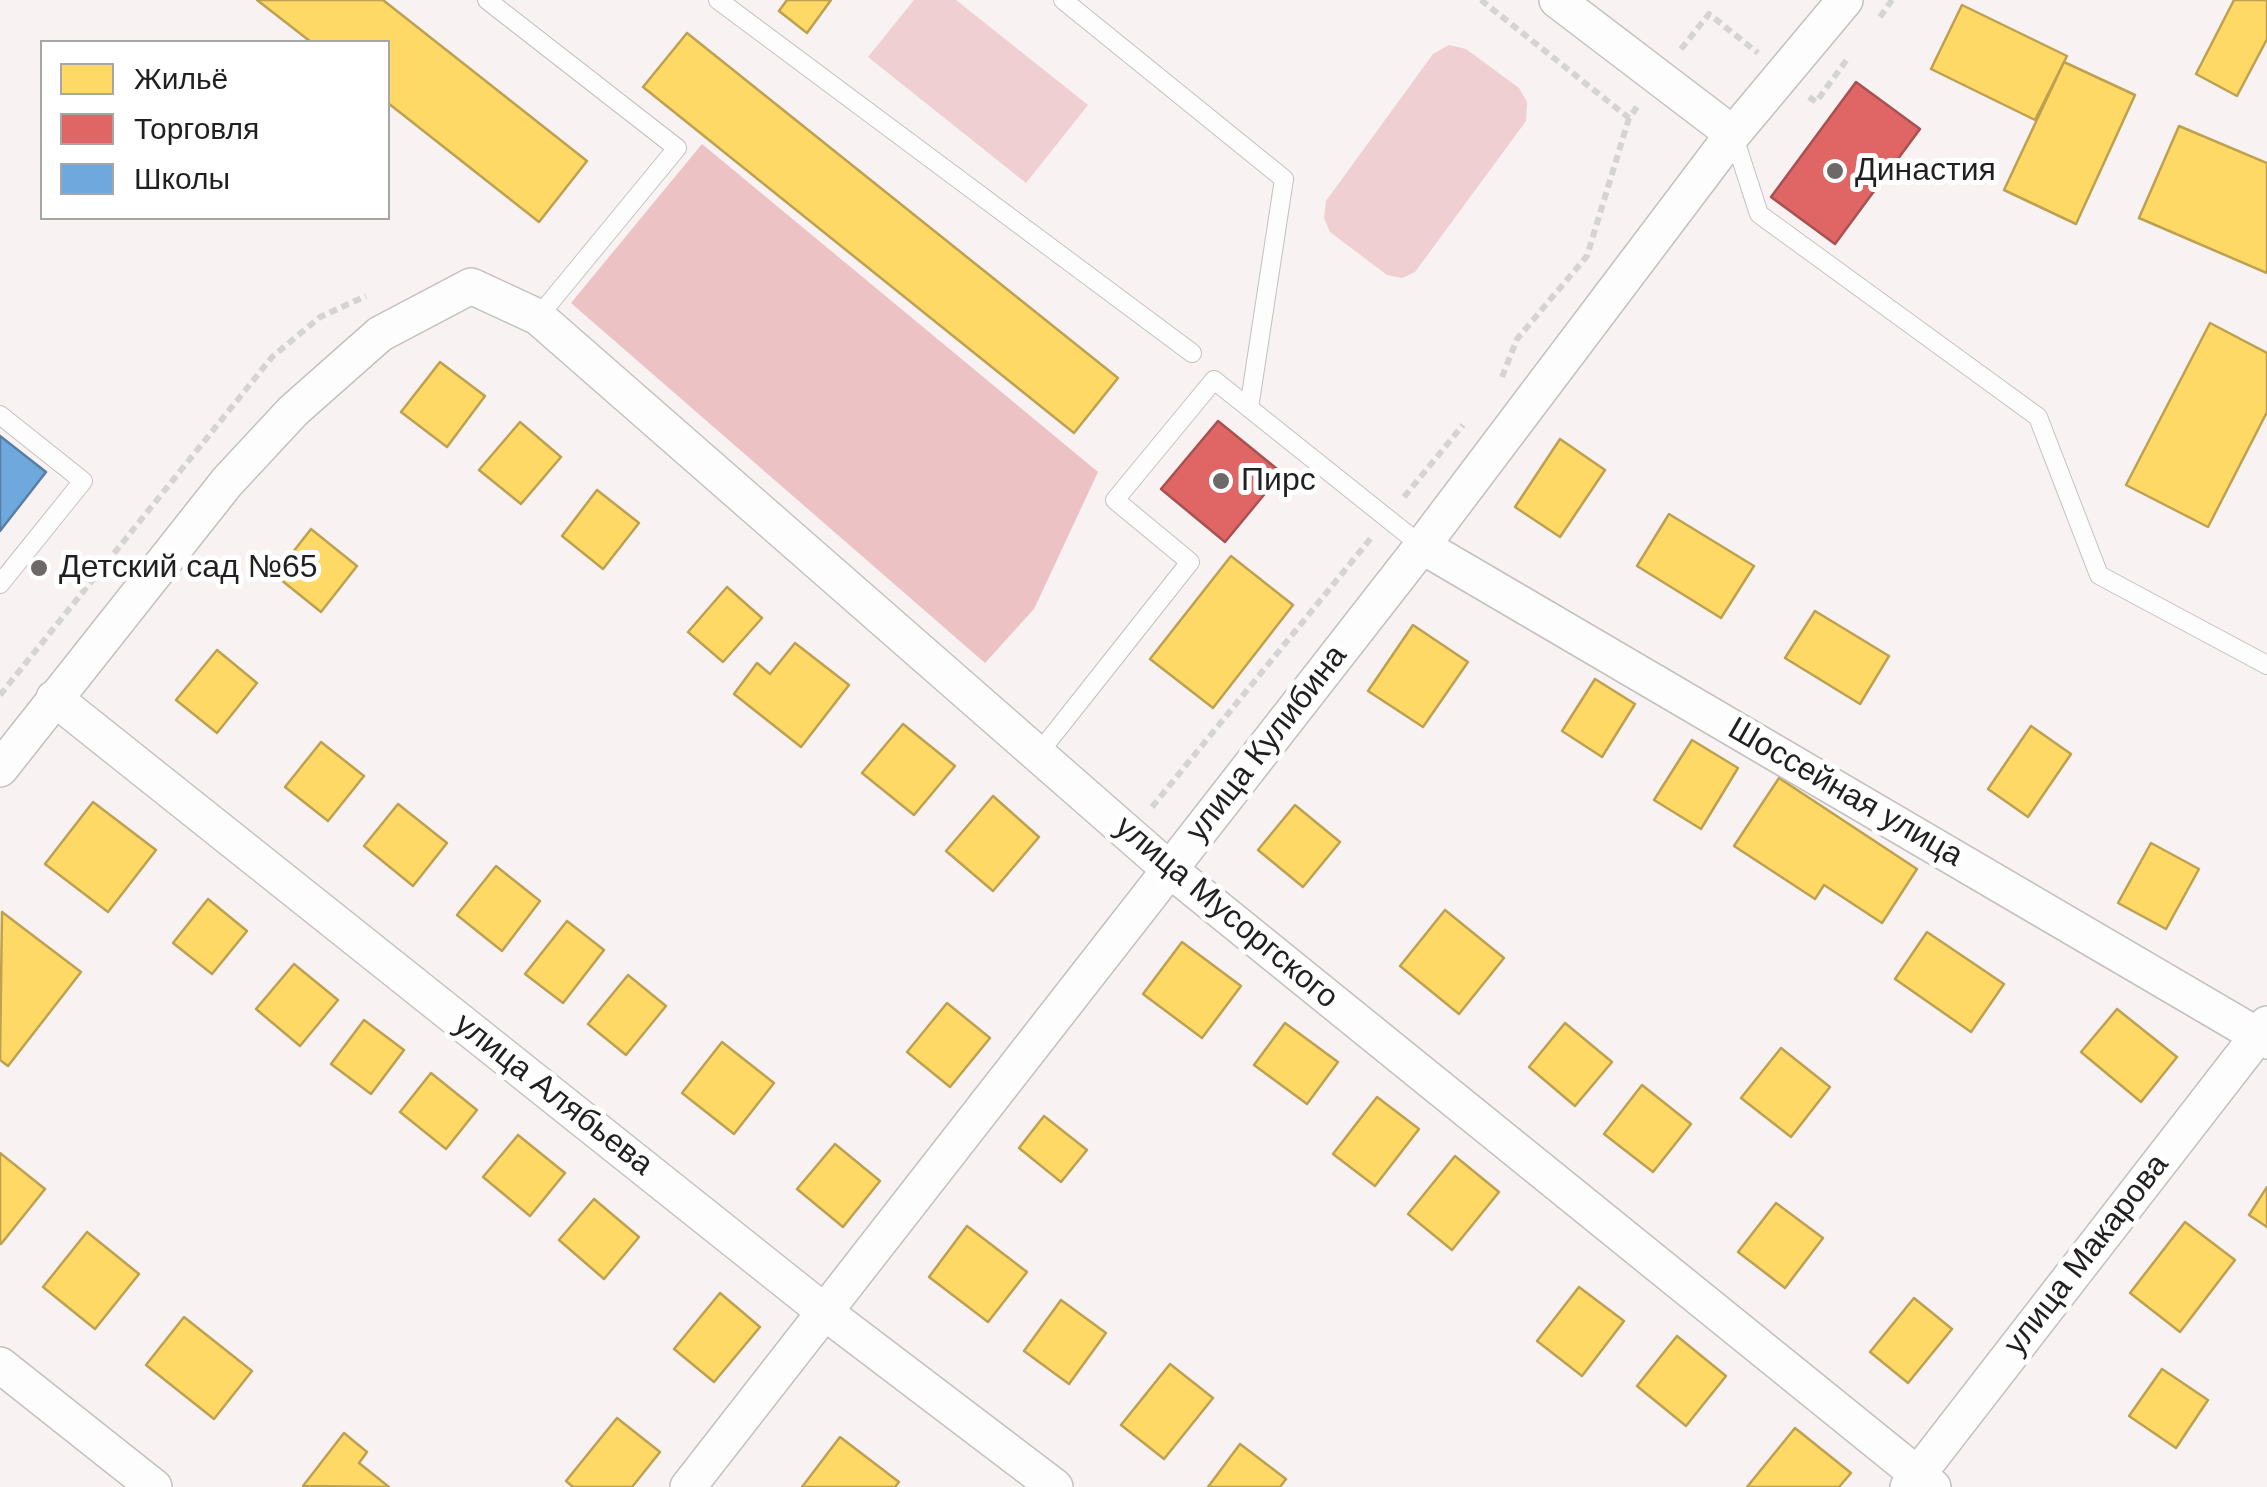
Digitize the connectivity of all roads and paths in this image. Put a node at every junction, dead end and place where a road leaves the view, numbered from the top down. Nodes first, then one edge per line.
1 (487, 0) edge
2 (718, 0) edge
3 (1063, 0) edge
4 (1557, 0) edge
5 (1844, 0) edge
6 (1629, 118) dead end
7 (1733, 134) junction
8 (538, 317) junction
9 (1192, 352) dead end
10 (1490, 392) dead end
11 (1250, 408) junction
12 (0, 415) edge
13 (1468, 420) dead end
14 (1387, 518) junction
15 (1422, 546) junction
16 (0, 584) edge
17 (2267, 664) edge
18 (54, 698) junction
19 (1038, 754) junction
20 (0, 769) edge
21 (1130, 834) junction
22 (1170, 869) junction
23 (2264, 1034) edge
24 (826, 1312) junction
25 (0, 1365) edge
26 (1919, 1483) edge
27 (154, 1487) edge
28 (688, 1487) edge
29 (1055, 1487) edge

1 - 8 lane
2 - 9 lane
3 - 11 lane
4 - 7 street
5 - 7 street, улица Кулибина
6 - 10 path
7 - 15 street, улица Кулибина
7 - 17 lane
8 - 18 street, улица Мусоргского
8 - 19 street, улица Мусоргского
11 - 14 lane
11 - 19 lane
12 - 16 lane
13 - 14 path
14 - 15 lane
14 - 21 path
15 - 22 street, улица Кулибина
15 - 23 street, Шоссейная улица
18 - 20 street
18 - 24 street, улица Алябьева
19 - 21 street, улица Мусоргского
21 - 22 street, улица Мусоргского
22 - 24 street, улица Кулибина
22 - 26 street, улица Мусоргского
23 - 26 street, улица Макарова
24 - 28 street, улица Кулибина
24 - 29 street, улица Алябьева
25 - 27 street

